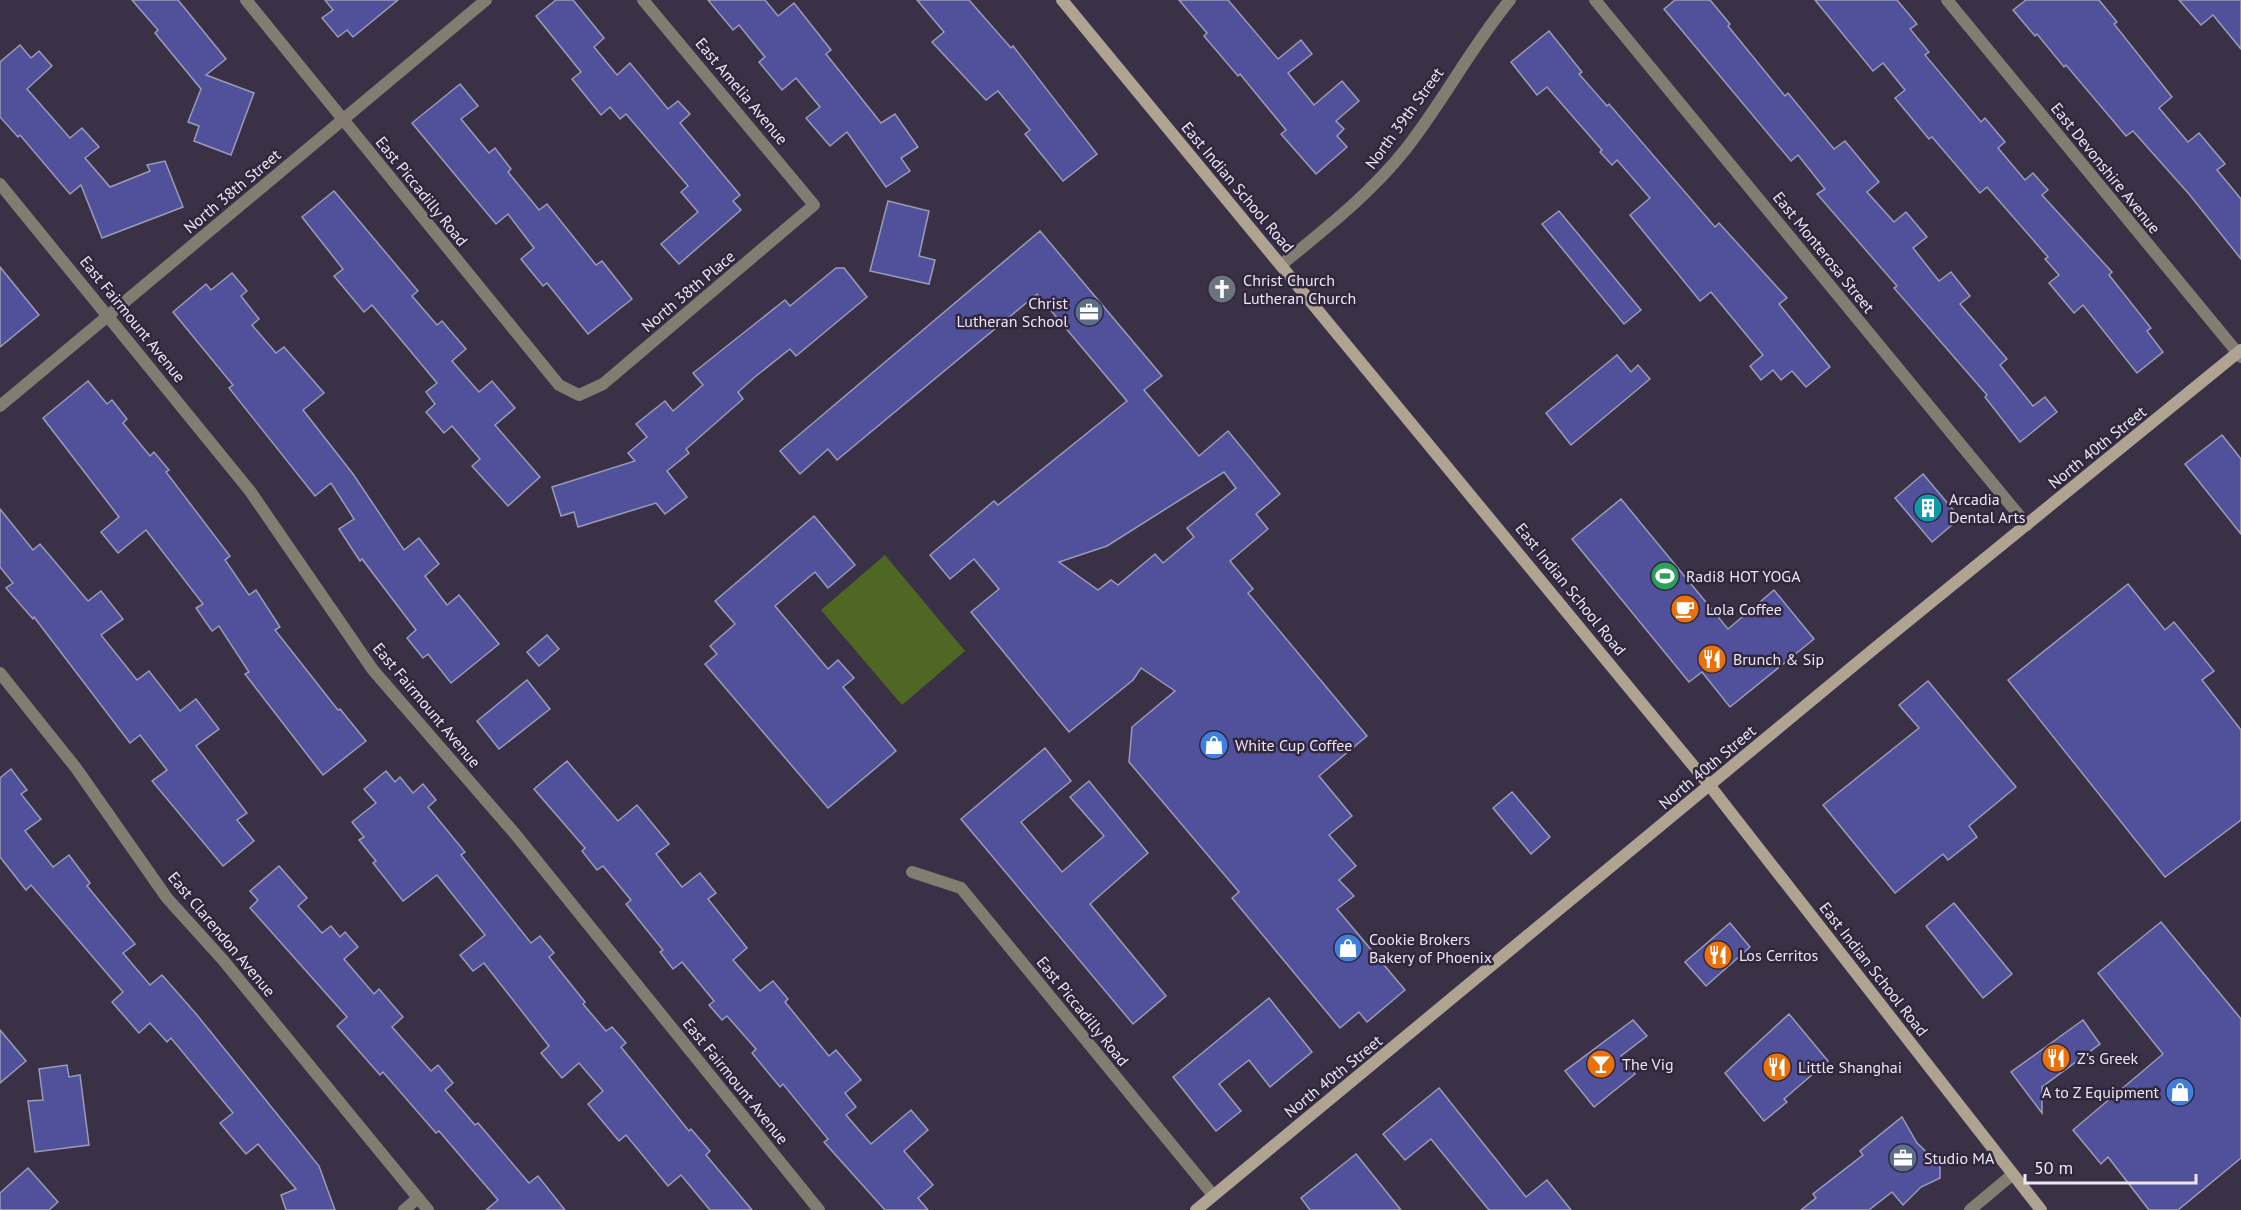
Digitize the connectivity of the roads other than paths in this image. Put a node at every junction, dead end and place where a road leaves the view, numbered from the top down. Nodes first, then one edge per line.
1 (246, 0) edge
2 (486, 0) edge
3 (643, 0) edge
4 (1062, 0) edge
5 (1510, 0) edge
6 (1595, 0) edge
7 (1947, 0) edge
8 (343, 120) junction
9 (0, 184) edge
10 (814, 204) joint
11 (1281, 265) junction
12 (109, 315) junction
13 (2240, 354) edge
14 (579, 396) joint
15 (0, 406) edge
16 (2027, 525) junction
17 (0, 673) edge
18 (1710, 786) junction
19 (912, 872) dead end
20 (2013, 1174) junction
21 (1213, 1195) junction
22 (418, 1198) junction
23 (405, 1210) edge
24 (428, 1210) edge
25 (819, 1210) edge
26 (1196, 1210) edge
27 (1970, 1210) edge
28 (2041, 1210) edge

1 - 8 street, East Piccadilly Road
2 - 8 street, North 38th Street
3 - 10 street, East Amelia Avenue
4 - 11 main road, East Indian School Road
5 - 11 street, North 39th Street
6 - 16 street, East Monterosa Street
7 - 13 street, East Devonshire Avenue
8 - 12 street, North 38th Street
8 - 14 street, East Piccadilly Road
9 - 12 street, East Fairmount Avenue
10 - 14 street, North 38th Place
11 - 18 main road, East Indian School Road
12 - 15 street, North 38th Street
12 - 25 street, East Fairmount Avenue
13 - 16 main road, North 40th Street
16 - 18 main road, North 40th Street
17 - 22 street, East Clarendon Avenue
18 - 20 main road, East Indian School Road
18 - 21 main road, North 40th Street
19 - 21 street, East Piccadilly Road
20 - 27 street
20 - 28 main road, East Indian School Road
21 - 26 main road, North 40th Street
22 - 23 street
22 - 24 street, East Clarendon Avenue

